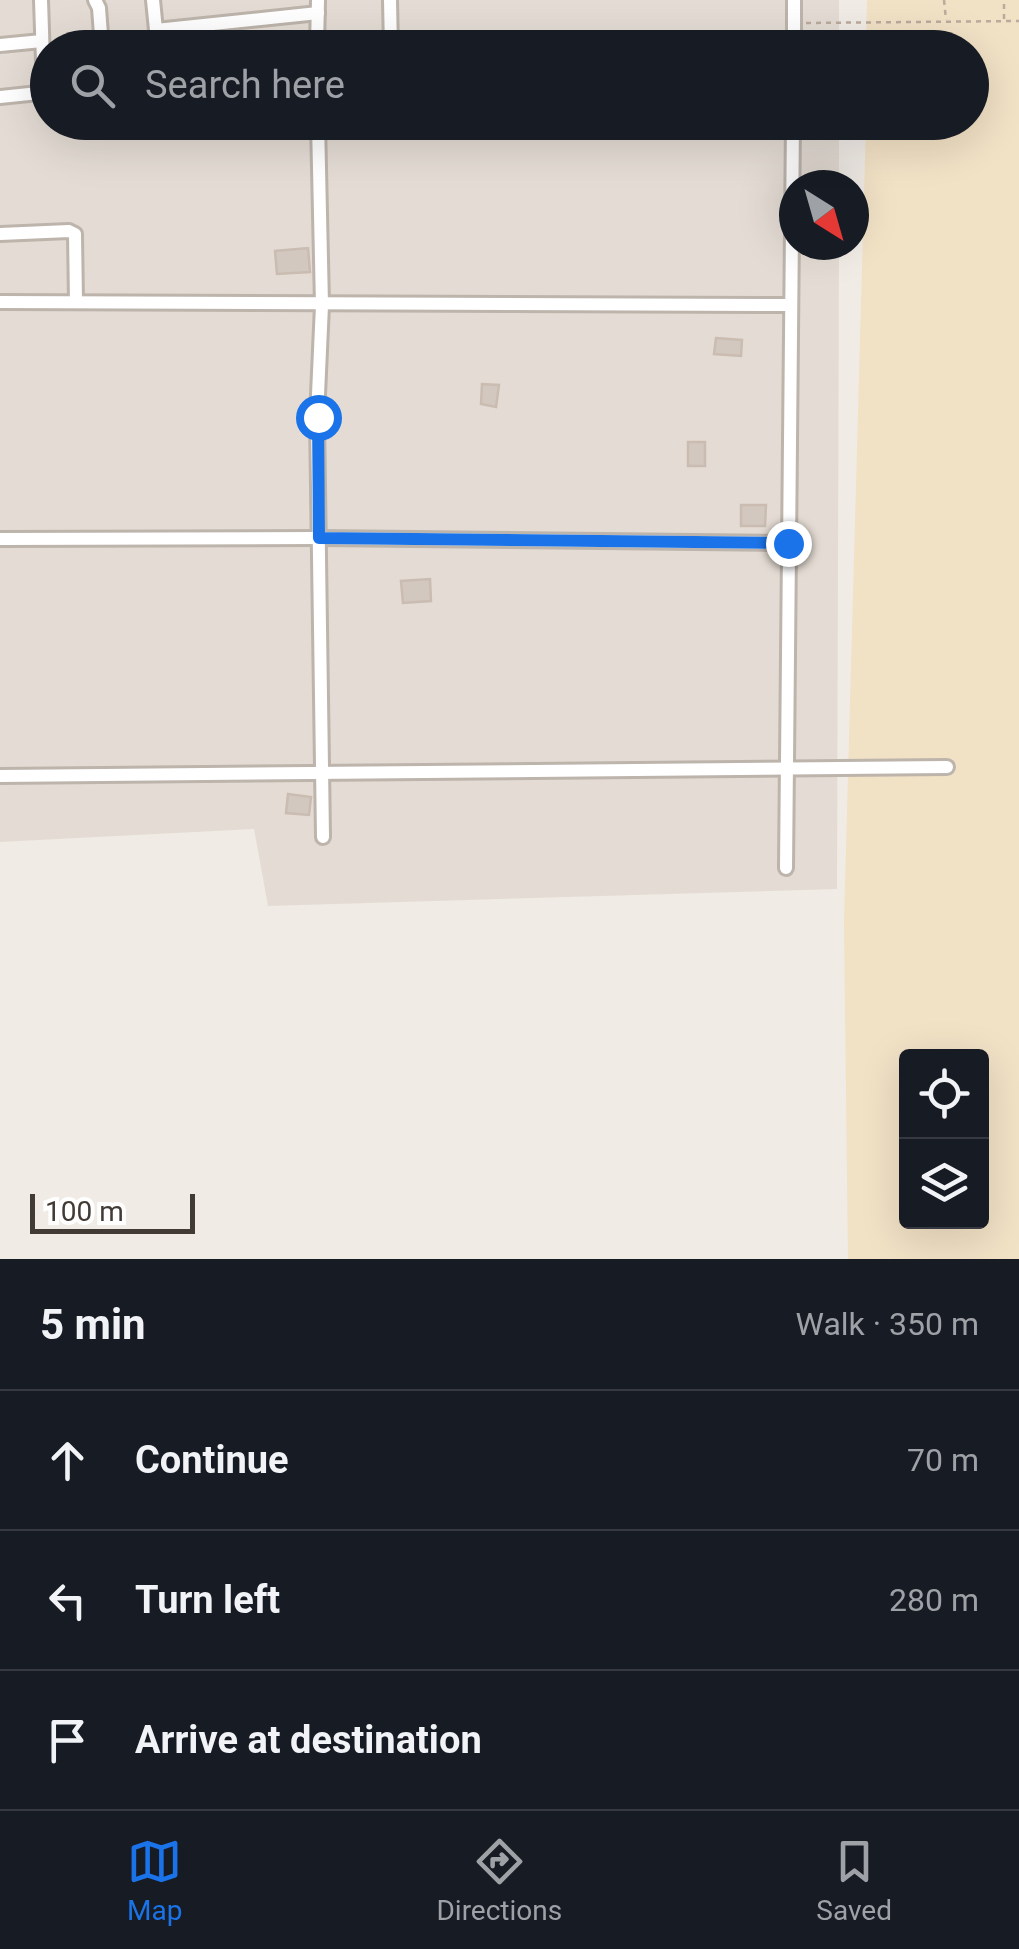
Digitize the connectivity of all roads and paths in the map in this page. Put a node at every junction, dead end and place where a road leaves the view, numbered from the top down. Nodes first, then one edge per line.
1 (41, 0) edge
2 (95, 0) edge
3 (154, 0) edge
4 (390, 0) edge
5 (794, 0) edge
6 (944, 0) edge
7 (1004, 0) edge
8 (318, 7) edge
9 (1004, 21) junction
10 (1019, 21) edge
11 (946, 22) junction
12 (794, 26) junction
13 (42, 30) edge
14 (101, 30) edge
15 (391, 30) edge
16 (794, 30) edge
17 (30, 42) edge
18 (0, 45) edge
19 (30, 94) edge
20 (0, 97) edge
21 (318, 140) edge
22 (793, 140) edge
23 (0, 234) edge
24 (0, 302) edge
25 (76, 302) junction
26 (322, 305) junction
27 (791, 305) junction
28 (319, 538) junction
29 (0, 539) edge
30 (788, 543) junction
31 (787, 766) junction
32 (947, 767) dead end
33 (322, 772) junction
34 (0, 776) edge
35 (323, 837) dead end
36 (786, 868) dead end

1 - 13 street
2 - 14 street
3 - 8 street
4 - 15 street
5 - 12 street
6 - 11 path
7 - 9 path
9 - 10 path
9 - 11 path
11 - 12 path
12 - 16 street
17 - 18 street
19 - 20 street
21 - 26 street
22 - 27 street
23 - 25 street
24 - 25 street
25 - 26 street
26 - 27 street
26 - 28 street
27 - 30 street
28 - 29 street
28 - 30 street
28 - 33 street
30 - 31 street
31 - 32 street
31 - 33 street
31 - 36 street
33 - 34 street
33 - 35 street

